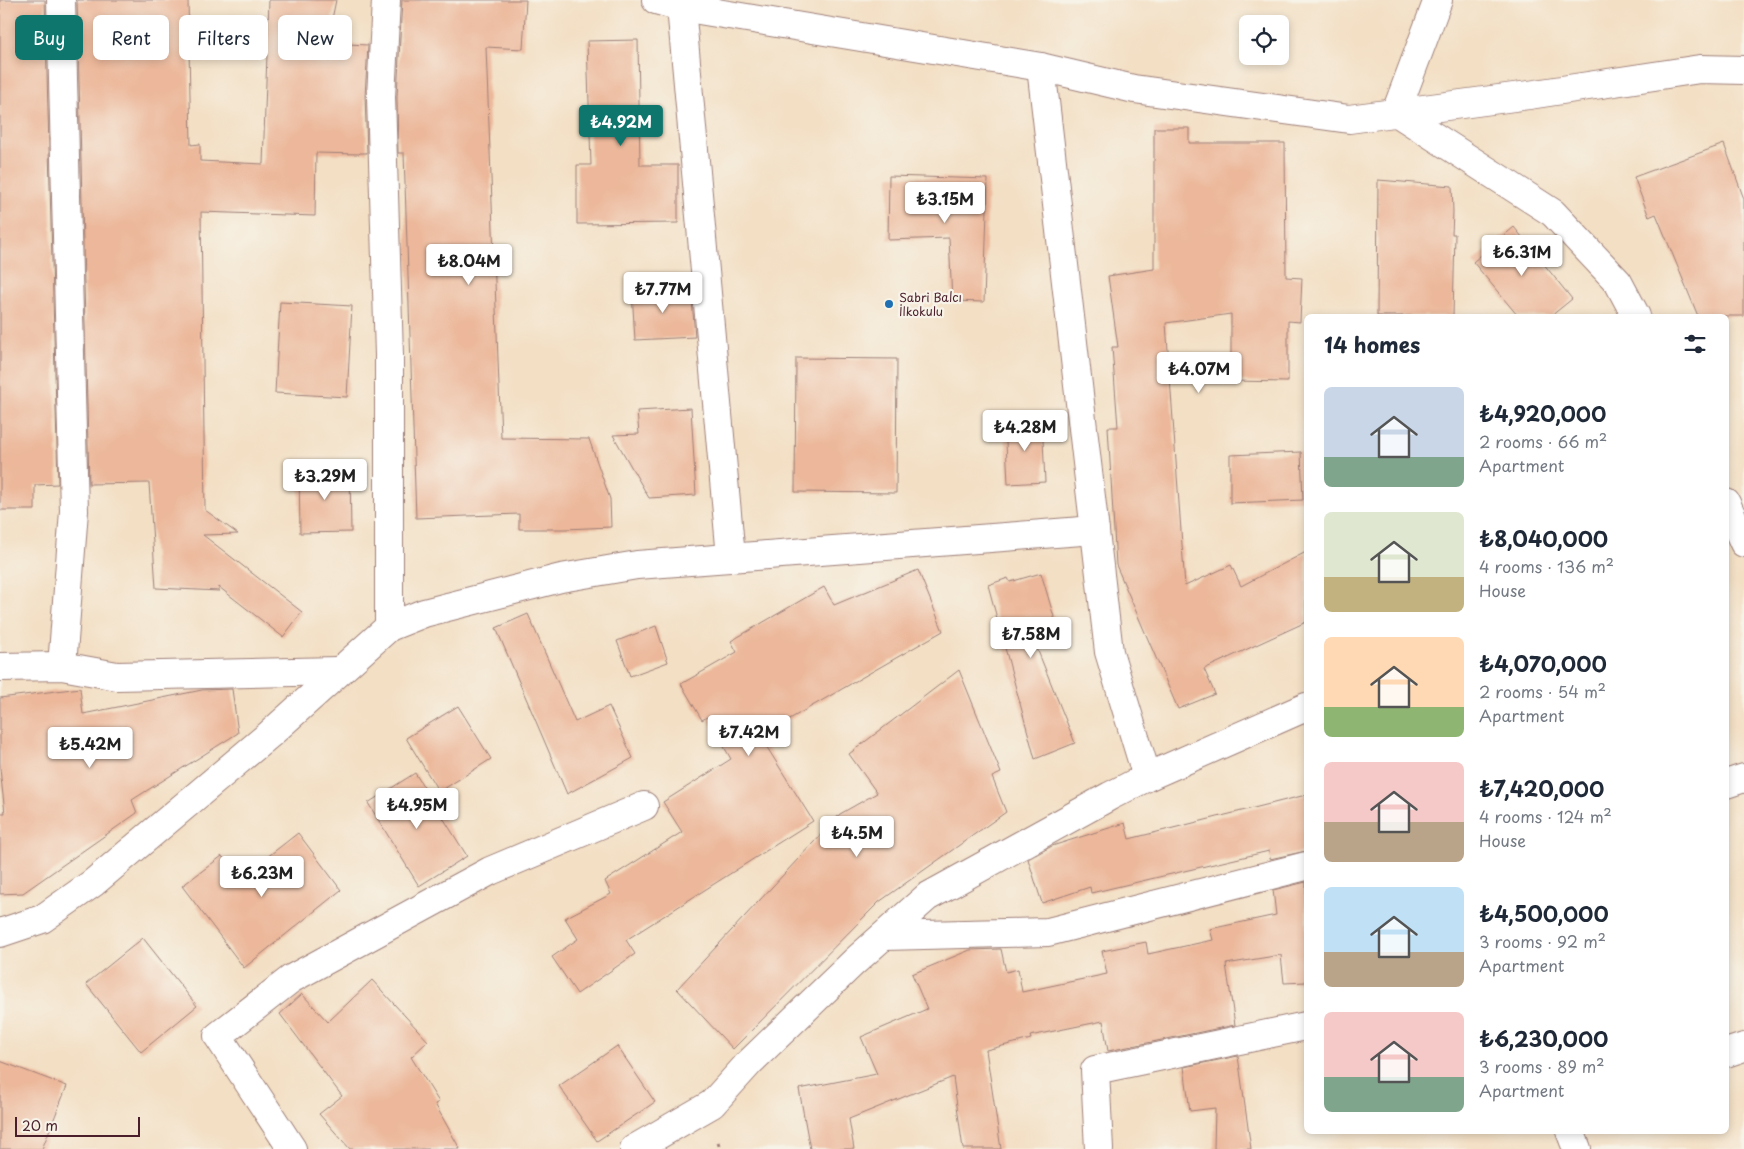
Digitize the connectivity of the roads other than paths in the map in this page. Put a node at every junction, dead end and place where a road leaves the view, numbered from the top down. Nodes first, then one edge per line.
1 (61, 0) edge
2 (386, 0) edge
3 (1438, 0) edge
4 (673, 2) edge
5 (1041, 67) junction
6 (1744, 70) edge
7 (1396, 112) junction
8 (1635, 314) edge
9 (1729, 510) edge
10 (1095, 530) junction
11 (1744, 545) edge
12 (1729, 548) edge
13 (731, 557) junction
14 (389, 627) junction
15 (62, 666) junction
16 (0, 667) edge
17 (338, 671) junction
18 (1304, 708) edge
19 (1147, 777) junction
20 (1744, 778) edge
21 (1729, 783) edge
22 (644, 806) dead end
23 (1304, 867) edge
24 (0, 933) edge
25 (884, 936) junction
26 (1304, 1026) edge
27 (1744, 1047) edge
28 (1729, 1052) edge
29 (1571, 1134) edge
30 (292, 1149) edge
31 (634, 1149) edge
32 (1099, 1149) edge
33 (1576, 1149) edge

1 - 15 street
2 - 14 street
3 - 7 street
4 - 5 street
4 - 13 street
5 - 7 street
5 - 10 street
6 - 7 street
7 - 8 street
9 - 11 street
10 - 13 street
10 - 19 street
11 - 12 street
13 - 14 street
14 - 17 street
15 - 16 street
15 - 17 street
17 - 24 street
18 - 19 street
19 - 25 street
20 - 21 street
22 - 30 street
23 - 25 street
25 - 31 street
26 - 32 street
27 - 28 street
29 - 33 street

